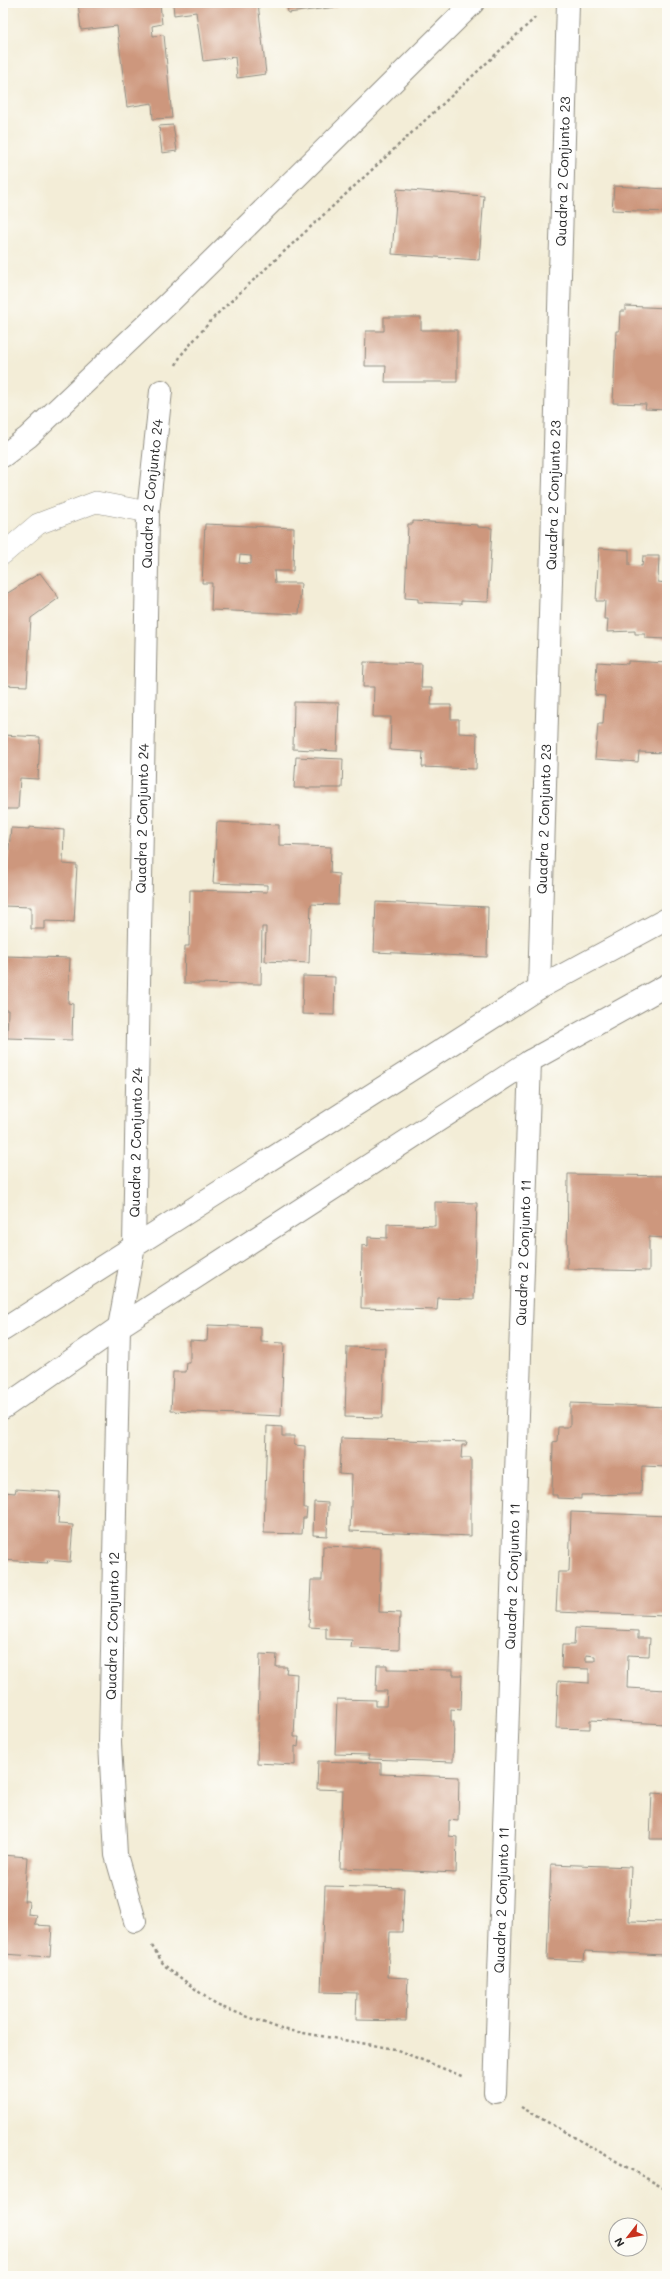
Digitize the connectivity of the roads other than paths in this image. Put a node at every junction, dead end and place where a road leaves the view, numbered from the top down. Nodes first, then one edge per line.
1 (473, 3) edge
2 (568, 3) edge
3 (161, 391) road end
4 (3, 456) edge
5 (148, 512) junction
6 (3, 554) edge
7 (667, 919) edge
8 (667, 985) edge
9 (539, 988) junction
10 (530, 1061) junction
11 (134, 1245) junction
12 (119, 1327) junction
13 (3, 1330) edge
14 (3, 1408) edge
15 (135, 1922) road end
16 (495, 2092) road end

1 - 4 street
2 - 9 street, Quadra 2 Conjunto 23
3 - 5 street, Quadra 2 Conjunto 24
5 - 6 lane
5 - 11 street, Quadra 2 Conjunto 24
7 - 9 street
8 - 10 street
9 - 11 street
10 - 12 street
10 - 16 street, Quadra 2 Conjunto 11
11 - 12 street, Quadra 2 Conjunto 24
11 - 13 street
12 - 14 street
12 - 15 street, Quadra 2 Conjunto 12

